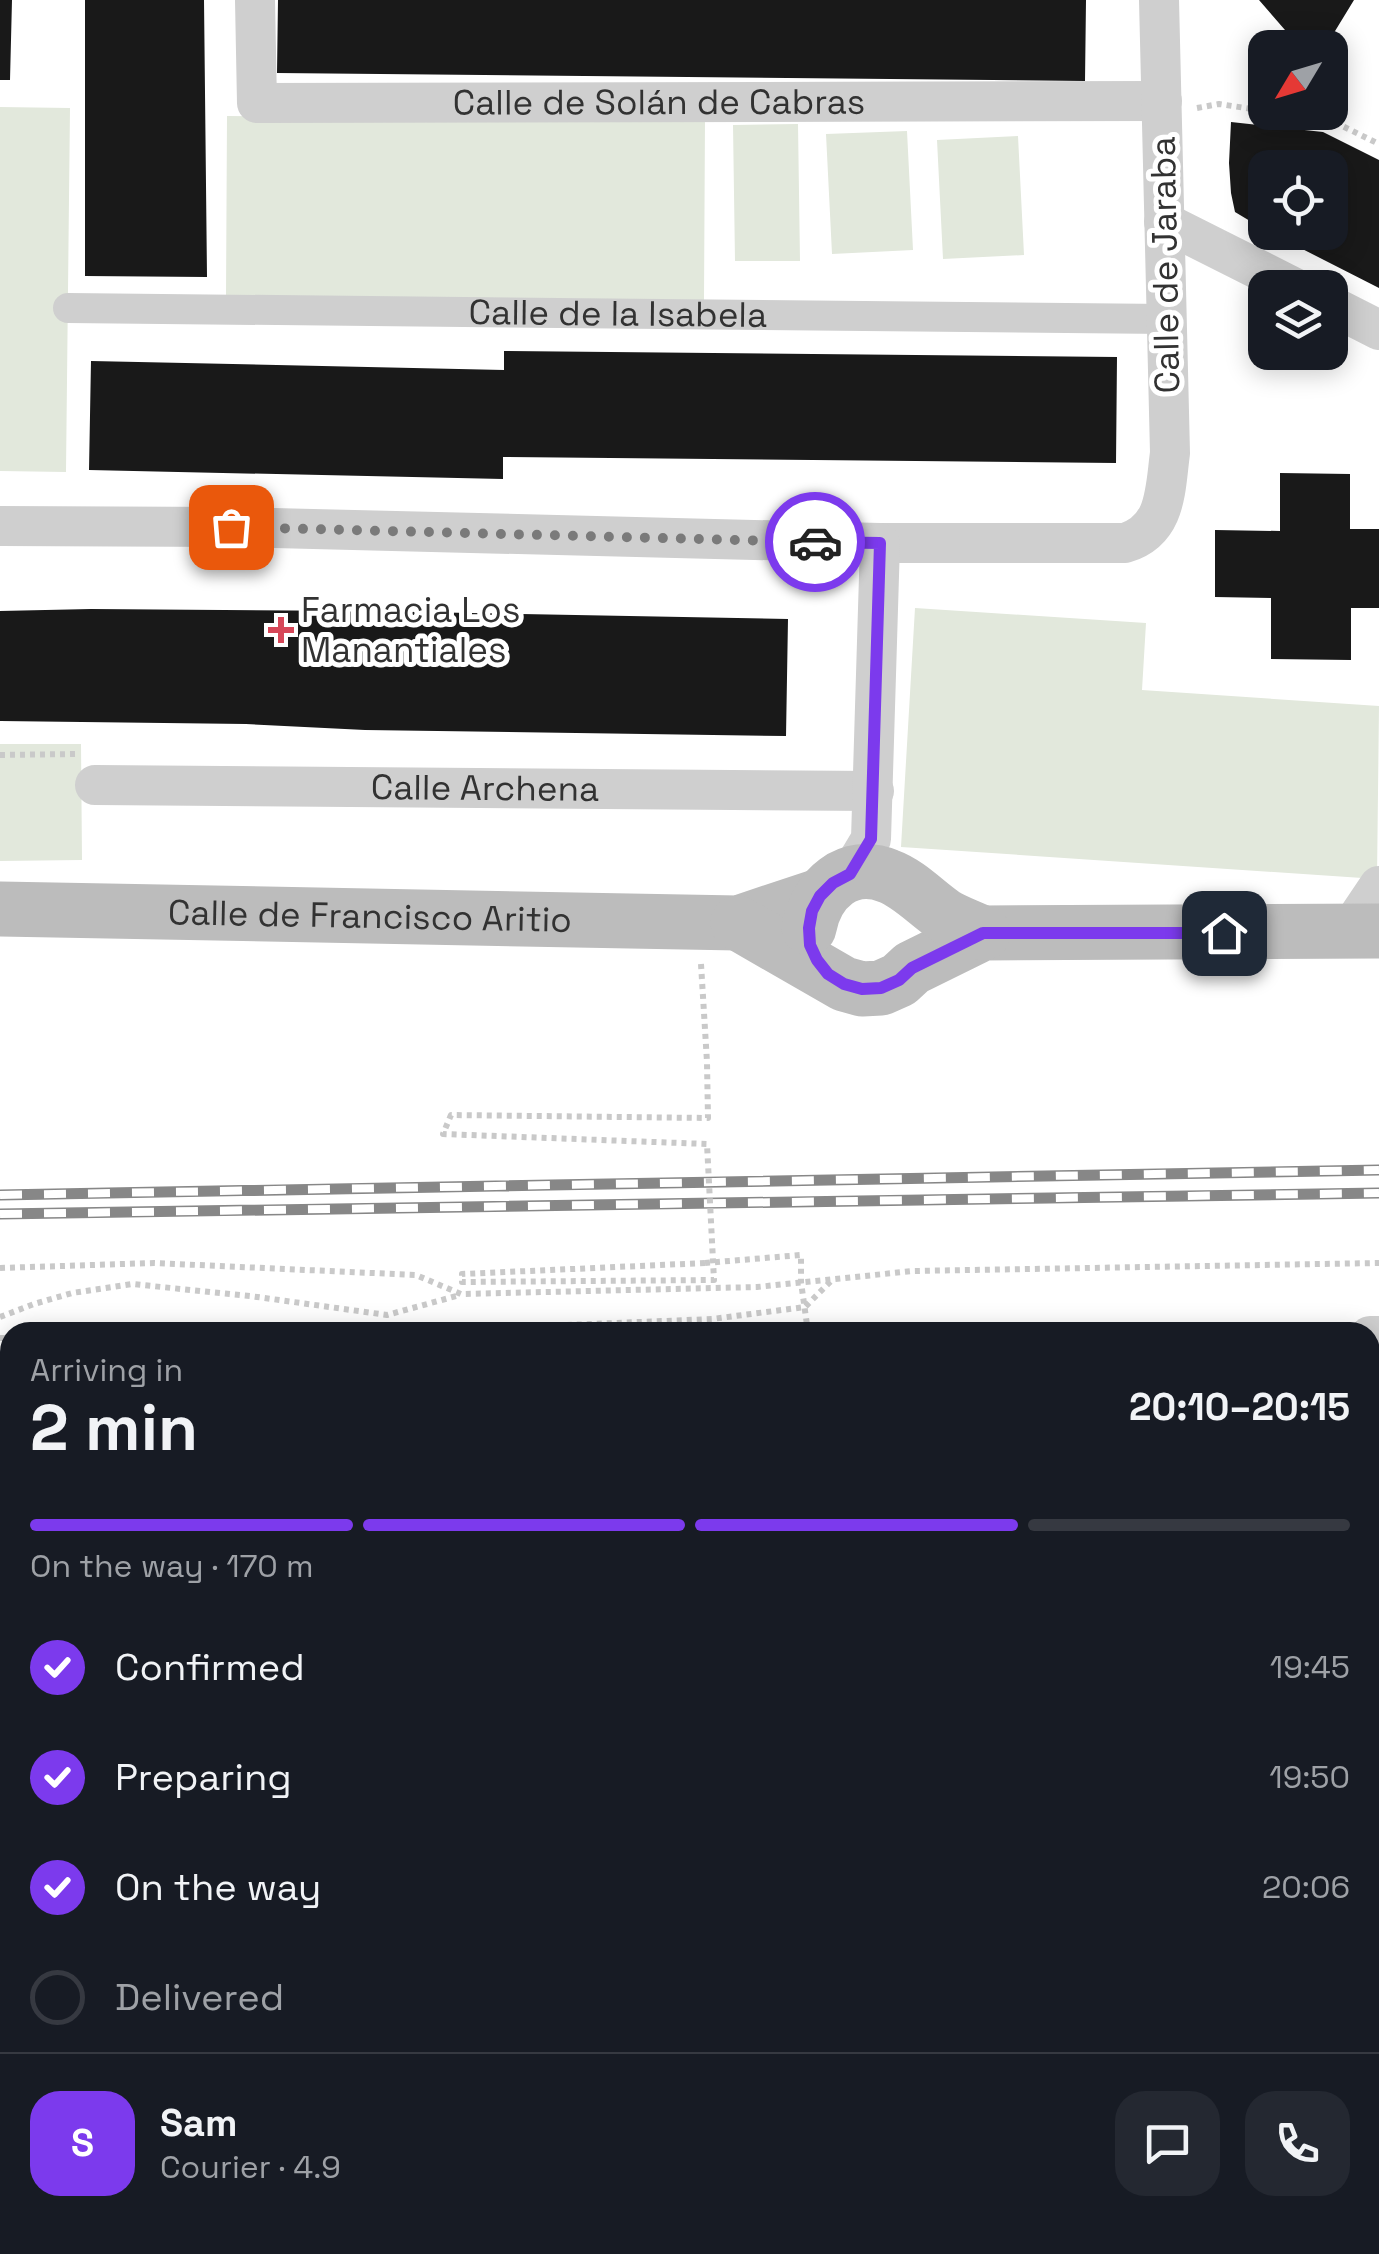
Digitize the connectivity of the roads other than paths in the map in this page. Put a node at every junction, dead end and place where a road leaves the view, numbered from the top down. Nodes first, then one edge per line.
1 (255, 0) edge
2 (1159, 0) edge
3 (1162, 107) junction
4 (1164, 222) junction
5 (1259, 270) edge
6 (68, 308) dead end
7 (1348, 314) edge
8 (1167, 320) junction
9 (1379, 330) edge
10 (0, 526) edge
11 (880, 543) junction
12 (96, 785) road end
13 (874, 791) junction
14 (868, 875) junction
15 (1379, 886) edge
16 (0, 909) edge
17 (720, 922) junction
18 (1363, 932) edge
19 (983, 933) junction
20 (912, 968) junction
21 (828, 974) junction

1 - 3 street, Calle de Solán de Cabras
2 - 3 street, Calle de Jaraba
3 - 4 street, Calle de Jaraba
4 - 5 street
4 - 8 street, Calle de Jaraba
6 - 8 street, Calle de la Isabela
7 - 9 street
8 - 11 street, Calle de Jaraba
10 - 11 street
11 - 13 street
12 - 13 street, Calle Archena
13 - 14 street
14 - 17 main road, Calle de Francisco Aritio
14 - 19 main road, Calle de Francisco Aritio
14 - 20 main road
14 - 21 main road
15 - 18 street
16 - 17 main road, Calle de Francisco Aritio
17 - 21 main road, Calle de Francisco Aritio
18 - 19 main road, Calle de Francisco Aritio
19 - 20 main road, Calle de Francisco Aritio
20 - 21 main road, Calle de Francisco Aritio

